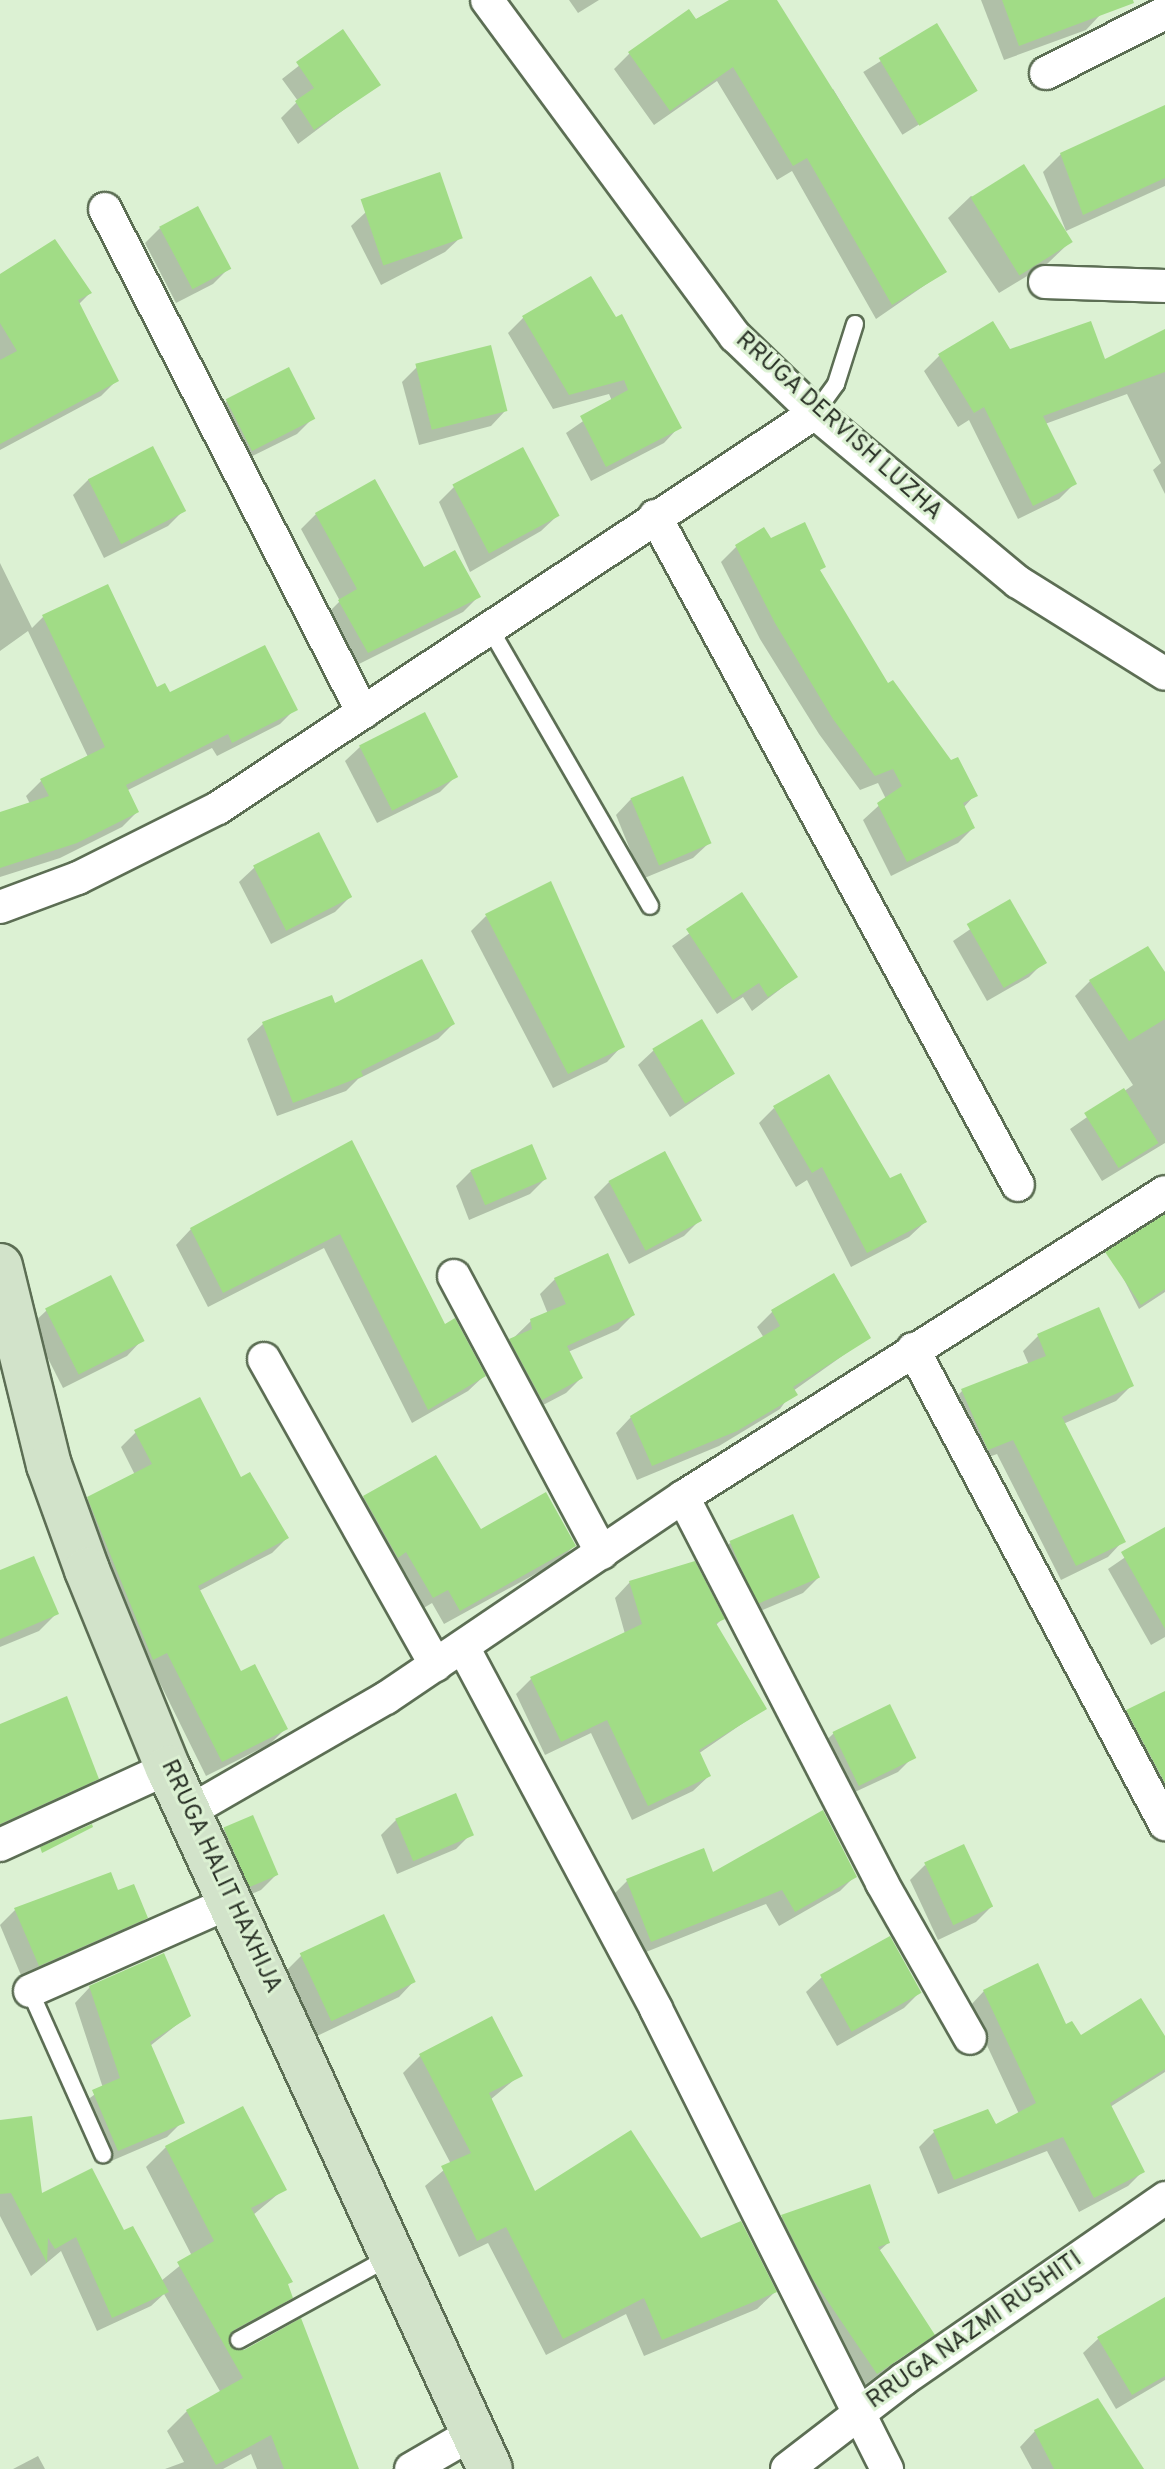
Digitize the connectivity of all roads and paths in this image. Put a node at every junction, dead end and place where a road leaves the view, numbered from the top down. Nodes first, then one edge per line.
1 (487, 0) edge
2 (1165, 13) edge
3 (1046, 73) dead end
4 (105, 209) dead end
5 (1045, 282) dead end
6 (1165, 286) edge
7 (855, 324) dead end
8 (815, 413) junction
9 (655, 516) junction
10 (489, 627) junction
11 (1165, 674) edge
12 (363, 713) junction
13 (650, 906) dead end
14 (0, 907) edge
15 (1018, 1185) dead end
16 (1165, 1192) edge
17 (0, 1266) edge
18 (454, 1276) dead end
19 (913, 1349) junction
20 (264, 1359) dead end
21 (683, 1497) junction
22 (602, 1553) junction
23 (463, 1647) junction
24 (436, 1665) junction
25 (168, 1768) junction
26 (190, 1811) junction
27 (1165, 1824) edge
28 (0, 1845) edge
29 (231, 1902) junction
30 (30, 1991) joint
31 (970, 2038) dead end
32 (103, 2154) dead end
33 (1165, 2198) edge
34 (394, 2255) junction
35 (239, 2340) dead end
36 (860, 2412) junction
37 (481, 2451) edge
38 (411, 2469) edge
39 (787, 2469) edge
40 (887, 2469) edge

1 - 8 street, RRUGA DERVISH LUZHA
2 - 3 street
4 - 12 street
5 - 6 street
7 - 8 lane
8 - 9 street
8 - 11 street, RRUGA DERVISH LUZHA
9 - 10 street
9 - 15 street
10 - 12 street
10 - 13 lane
12 - 14 street
16 - 19 street
17 - 25 street, RRUGA HALIT HAXHIJA
18 - 22 street
19 - 21 street
19 - 27 street
20 - 24 street
21 - 22 street
21 - 31 street
22 - 23 street
23 - 24 street
23 - 36 street
24 - 26 street
25 - 26 street, RRUGA HALIT HAXHIJA
25 - 28 street
26 - 29 street, RRUGA HALIT HAXHIJA
29 - 30 street
29 - 34 street, RRUGA HALIT HAXHIJA
30 - 32 lane
33 - 36 street, RRUGA NAZMI RUSHITI
34 - 35 lane
34 - 37 street, RRUGA HALIT HAXHIJA
36 - 39 street, RRUGA NAZMI RUSHITI
36 - 40 street
37 - 38 street

